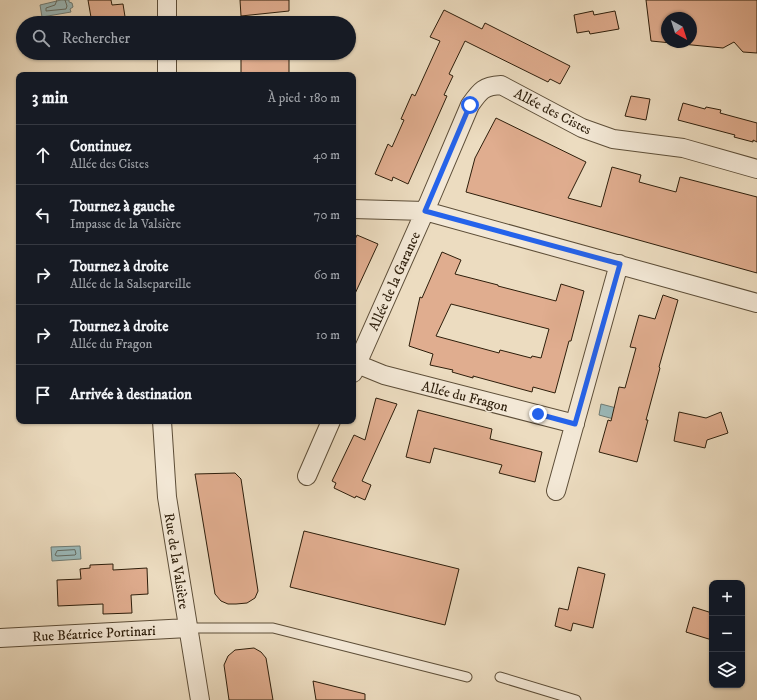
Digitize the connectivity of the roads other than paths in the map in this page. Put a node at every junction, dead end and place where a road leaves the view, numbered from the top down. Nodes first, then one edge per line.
1 (168, 0) edge
2 (167, 16) edge
3 (167, 60) edge
4 (167, 72) edge
5 (757, 169) edge
6 (356, 209) edge
7 (425, 211) junction
8 (620, 264) junction
9 (757, 303) edge
10 (356, 367) edge
11 (356, 369) edge
12 (162, 424) edge
13 (331, 424) edge
14 (575, 424) junction
15 (307, 476) dead end
16 (556, 491) dead end
17 (188, 628) junction
18 (0, 638) edge
19 (467, 677) dead end
20 (500, 677) dead end
21 (200, 700) edge
22 (576, 700) edge

1 - 2 street
3 - 4 street
5 - 7 street, Allée des Cistes
6 - 7 street
7 - 8 street
7 - 10 street, Allée de la Garance
8 - 9 street
8 - 14 street
11 - 14 street, Allée du Fragon
12 - 17 street, Rue de la Valsière
13 - 15 street
14 - 16 street
17 - 18 street, Rue Béatrice Portinari
17 - 19 lane
17 - 21 street, Rue de la Valsière
20 - 22 lane

